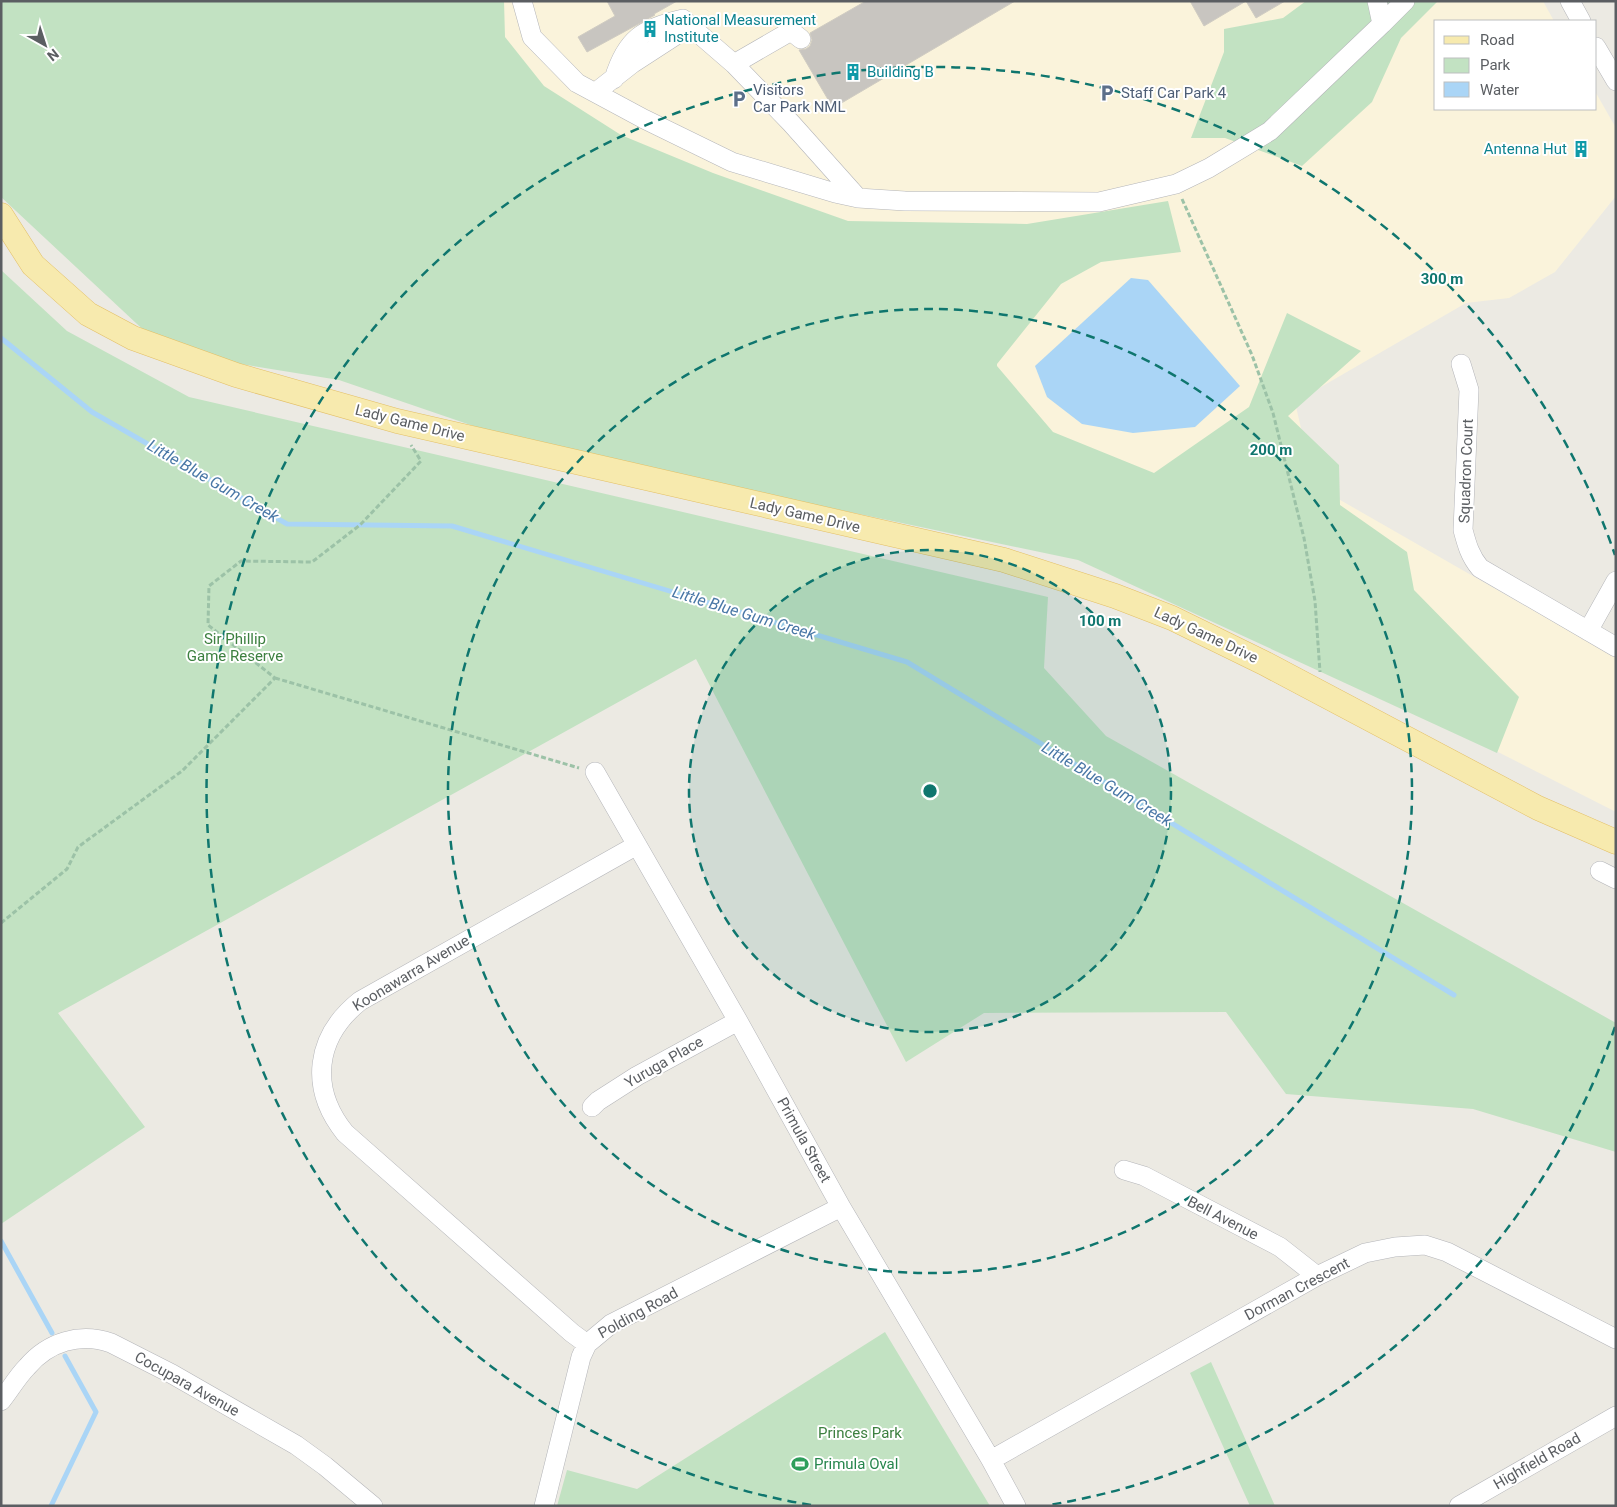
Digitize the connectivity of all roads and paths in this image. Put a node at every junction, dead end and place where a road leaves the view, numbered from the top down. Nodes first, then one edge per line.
1 (522, 1) edge
2 (1377, 1) edge
3 (1405, 1) edge
4 (1570, 1) edge
5 (1580, 20) edge
6 (1382, 24) junction
7 (801, 39) dead end
8 (1597, 48) edge
9 (734, 64) junction
10 (1616, 82) edge
11 (596, 92) junction
12 (1176, 184) junction
13 (858, 198) junction
14 (1, 215) edge
15 (1460, 364) dead end
16 (397, 420) junction
17 (1616, 581) edge
18 (1588, 630) junction
19 (1616, 647) edge
20 (275, 678) junction
21 (1320, 693) junction
22 (594, 772) joint
23 (1616, 842) edge
24 (637, 845) junction
25 (1, 923) edge
26 (738, 1021) junction
27 (592, 1108) dead end
28 (1124, 1170) dead end
29 (841, 1207) junction
30 (1317, 1276) junction
31 (1616, 1339) edge
32 (587, 1344) junction
33 (1, 1401) edge
34 (1616, 1416) edge
35 (992, 1460) junction
36 (373, 1506) edge
37 (544, 1506) edge
38 (1016, 1506) edge
39 (1459, 1506) edge

1 - 11 street
2 - 6 street
3 - 6 street
4 - 5 street
6 - 12 street
7 - 9 street
8 - 10 street
9 - 11 street
9 - 13 street
11 - 13 street
12 - 13 street
12 - 21 path
14 - 16 main road, Lady Game Drive
15 - 18 street, Squadron Court
16 - 20 path
16 - 21 main road, Lady Game Drive
17 - 18 street
18 - 19 street, Squadron Court
20 - 22 path
20 - 25 path
21 - 23 main road, Lady Game Drive
22 - 24 street, Primula Street
24 - 26 street, Primula Street
24 - 32 street, Koonawarra Avenue
26 - 27 street, Yuruga Place
26 - 29 street, Primula Street
28 - 30 street, Bell Avenue
29 - 32 street, Polding Road
29 - 35 street, Primula Street
30 - 31 street, Dorman Crescent
30 - 35 street, Dorman Crescent
32 - 37 street, Polding Road
33 - 36 street, Cocupara Avenue
34 - 39 street, Highfield Road
35 - 38 street, Primula Street

